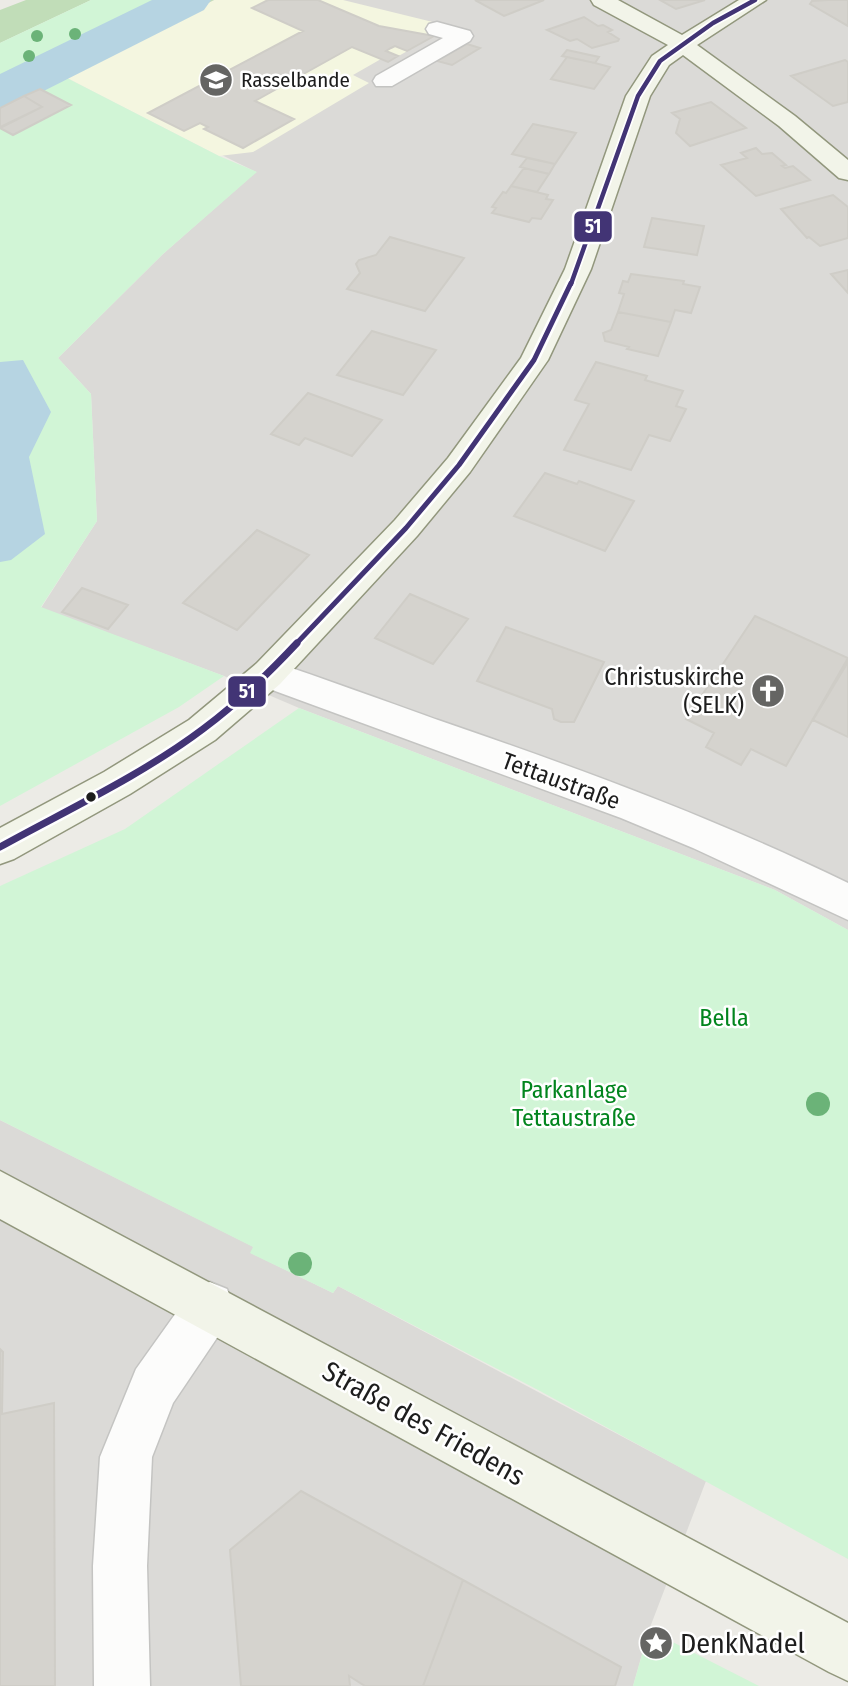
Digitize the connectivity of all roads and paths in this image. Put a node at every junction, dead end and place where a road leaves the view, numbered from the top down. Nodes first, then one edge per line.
1 (602, 0) edge
2 (755, 0) edge
3 (436, 29) dead end
4 (682, 44) junction
5 (384, 81) dead end
6 (848, 173) edge
7 (268, 674) junction
8 (0, 847) edge
9 (848, 902) edge
10 (0, 1194) edge
11 (210, 1306) junction
12 (848, 1653) edge
13 (122, 1686) edge

1 - 4 street
2 - 4 street
3 - 5 street
4 - 6 street
4 - 7 street
7 - 8 street
7 - 9 street, Tettaustraße
10 - 11 street, Straße des Friedens
11 - 12 street, Straße des Friedens
11 - 13 street

